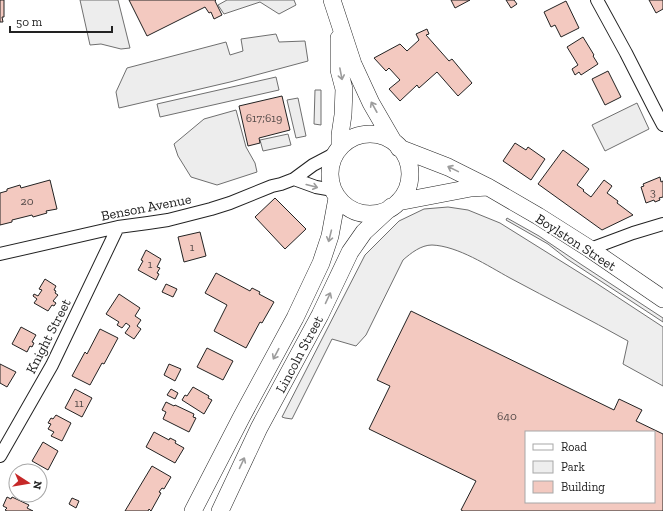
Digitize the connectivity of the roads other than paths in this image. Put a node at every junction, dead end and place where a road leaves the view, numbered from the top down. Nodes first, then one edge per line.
1 (332, 0) edge
2 (597, 0) edge
3 (338, 22) junction
4 (663, 125) edge
5 (396, 144) junction
6 (337, 151) junction
7 (294, 178) junction
8 (488, 187) junction
9 (335, 194) junction
10 (395, 204) junction
11 (663, 224) edge
12 (118, 227) junction
13 (590, 249) junction
14 (0, 254) edge
15 (663, 299) edge
16 (241, 418) junction
17 (259, 428) junction
18 (0, 456) edge
19 (209, 479) junction
20 (230, 489) junction
21 (193, 511) edge
22 (220, 511) edge

1 - 3 main road
2 - 4 street
5 -> 3 main road
3 -> 6 main road
5 - 6 main road
8 -> 5 main road, Boylston Street
5 - 10 main road
6 - 7 street, Benson Avenue
6 - 9 main road
7 -> 9 street
7 - 12 street, Benson Avenue
8 - 10 main road
8 - 13 main road, Boylston Street
9 - 10 main road
9 -> 16 main road, Lincoln Street
17 -> 10 main road, Lincoln Street
11 - 13 street
12 - 14 street, Benson Avenue
12 - 18 street, Knight Street
13 - 15 main road, Boylston Street
16 - 17 main road
16 - 19 main road, Lincoln Street
20 -> 17 main road, Lincoln Street
19 - 20 main road
19 - 21 main road, Lincoln Street
20 - 22 main road, Lincoln Street

